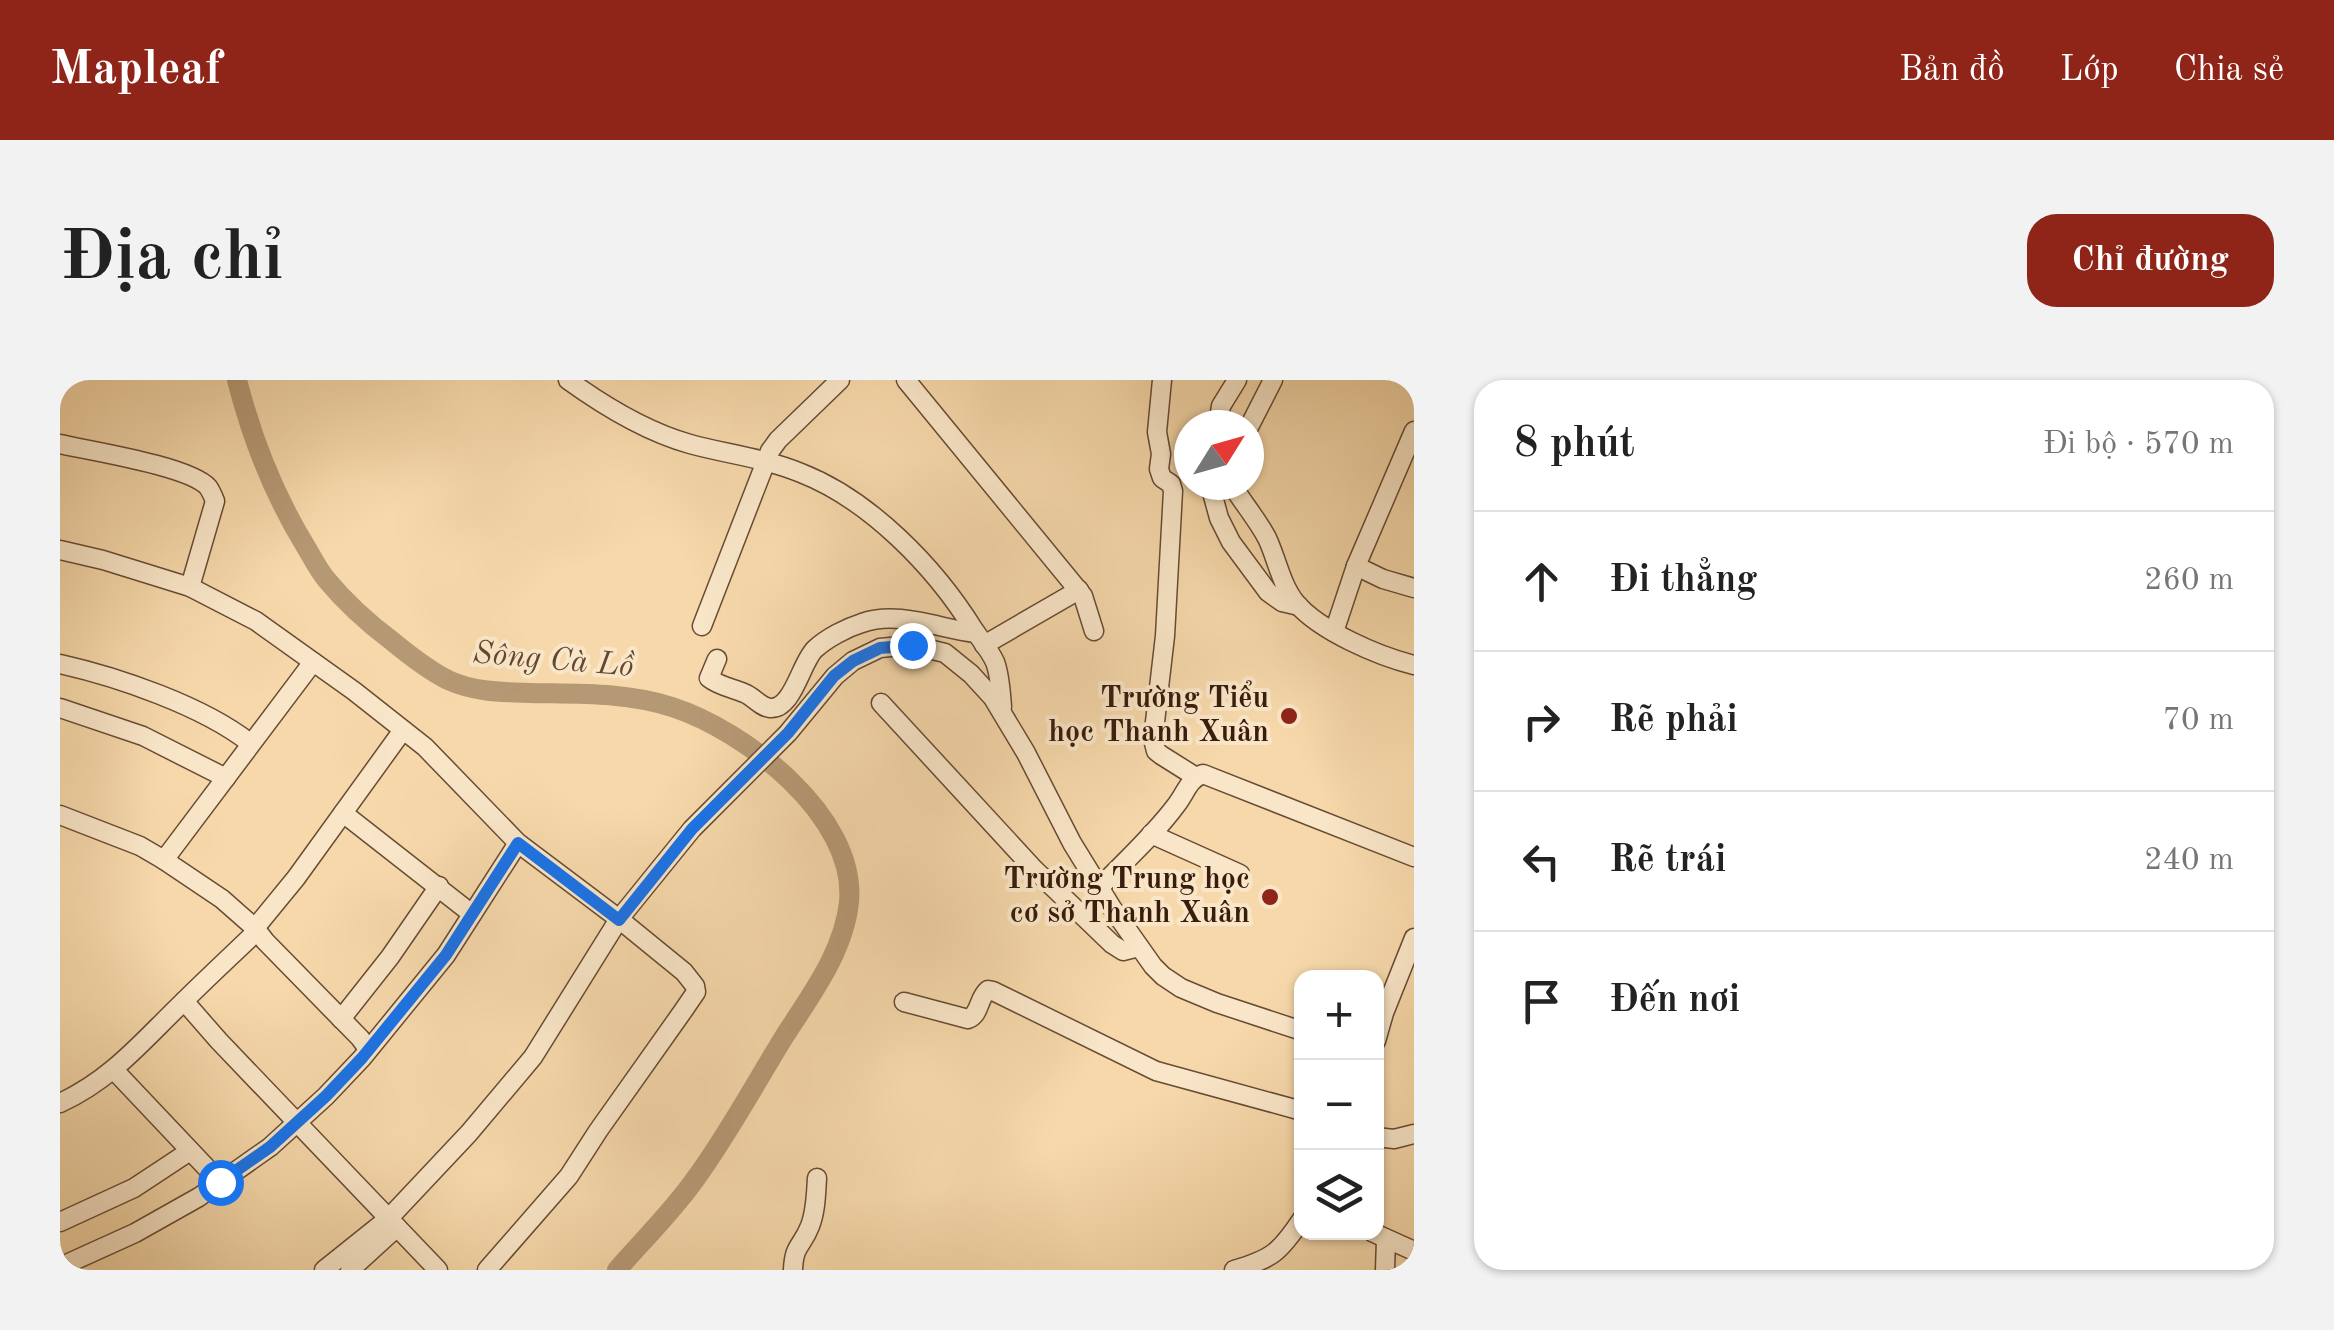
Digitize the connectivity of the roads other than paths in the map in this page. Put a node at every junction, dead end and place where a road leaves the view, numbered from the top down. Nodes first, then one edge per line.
1 (568, 380) edge
2 (840, 380) edge
3 (906, 380) edge
4 (1162, 380) edge
5 (1236, 380) edge
6 (1273, 380) edge
7 (1220, 410) edge
8 (1258, 410) edge
9 (1414, 431) edge
10 (60, 444) edge
11 (767, 463) junction
12 (1214, 500) edge
13 (1242, 500) edge
14 (60, 550) edge
15 (1356, 566) junction
16 (190, 587) junction
17 (1414, 588) edge
18 (1079, 590) junction
19 (1299, 606) junction
20 (702, 626) dead end
21 (1094, 632) dead end
22 (1334, 632) junction
23 (980, 639) junction
24 (717, 658) dead end
25 (313, 662) junction
26 (60, 664) edge
27 (1414, 665) edge
28 (880, 703) dead end
29 (60, 708) edge
30 (1001, 711) junction
31 (403, 730) junction
32 (250, 743) junction
33 (1196, 777) junction
34 (226, 778) junction
35 (342, 814) junction
36 (60, 815) edge
37 (1151, 834) junction
38 (518, 843) junction
39 (1414, 857) edge
40 (164, 860) junction
41 (1240, 874) dead end
42 (438, 886) junction
43 (1100, 888) junction
44 (472, 914) junction
45 (619, 920) junction
46 (256, 930) junction
47 (1414, 938) edge
48 (1139, 947) junction
49 (184, 1001) junction
50 (904, 1002) dead end
51 (1384, 1013) edge
52 (340, 1019) junction
53 (1294, 1028) edge
54 (368, 1049) junction
55 (114, 1070) junction
56 (60, 1104) edge
57 (1294, 1109) edge
58 (298, 1122) junction
59 (1414, 1134) edge
60 (1384, 1138) edge
61 (190, 1151) junction
62 (818, 1178) dead end
63 (220, 1182) junction
64 (60, 1222) edge
65 (393, 1222) junction
66 (1294, 1231) edge
67 (1384, 1238) edge
68 (1380, 1240) edge
69 (1414, 1252) edge
70 (60, 1267) edge
71 (324, 1270) edge
72 (350, 1270) edge
73 (438, 1270) edge
74 (487, 1270) edge
75 (793, 1270) edge
76 (1234, 1270) edge
77 (1385, 1270) edge

1 - 11 street
2 - 11 street
3 - 18 street
4 - 33 street
5 - 7 street
6 - 8 street
9 - 15 street
10 - 16 street
11 - 20 street
11 - 23 street
12 - 19 street
13 - 19 street
14 - 16 street
15 - 17 street
15 - 22 street
16 - 25 street
18 - 21 street
18 - 23 street
19 - 22 street
22 - 27 street
23 - 24 street
23 - 30 street
25 - 31 street
25 - 32 street
26 - 32 street
28 - 48 street
29 - 34 street
30 - 43 street
30 - 45 street
31 - 35 street
31 - 38 street
32 - 34 street
33 - 37 street
33 - 39 street
34 - 40 street
35 - 42 street
35 - 46 street
36 - 40 street
37 - 41 street
37 - 43 street
38 - 44 street
38 - 45 street
40 - 46 street
42 - 44 street
42 - 52 street
43 - 48 street
44 - 54 street
45 - 65 street
45 - 74 street
46 - 49 street
46 - 52 street
47 - 51 street
48 - 53 street
49 - 55 street
49 - 58 street
50 - 57 street
52 - 54 street
54 - 58 street
55 - 56 street
55 - 61 street
58 - 63 street
58 - 65 street
59 - 60 street
61 - 63 street
61 - 64 street
62 - 75 street
63 - 70 street
65 - 71 street
65 - 72 street
65 - 73 street
66 - 76 street
67 - 69 street
68 - 77 street

